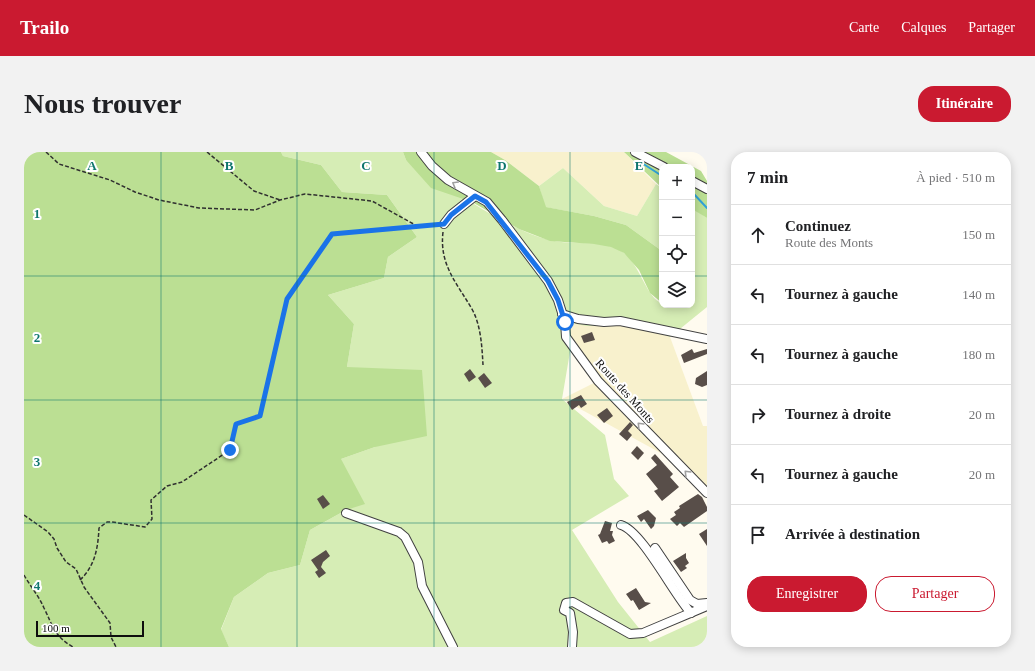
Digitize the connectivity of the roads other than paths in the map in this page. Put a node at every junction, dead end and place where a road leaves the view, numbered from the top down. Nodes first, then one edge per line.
1 (422, 152) edge
2 (636, 152) edge
3 (659, 164) edge
4 (695, 183) edge
5 (707, 189) edge
6 (475, 196) junction
7 (444, 224) road end
8 (562, 314) junction
9 (707, 339) edge
10 (707, 493) edge
11 (346, 513) dead end
12 (621, 525) dead end
13 (655, 548) dead end
14 (707, 602) edge
15 (707, 606) edge
16 (691, 613) junction
17 (453, 647) edge
18 (572, 647) edge

6 -> 1 street, Route des Monts
2 - 3 street
4 - 5 street
6 - 7 street
6 - 8 street, Route des Monts
8 - 9 street
10 -> 8 street, Route des Monts
11 - 17 street
12 - 16 street
13 - 14 street
15 - 16 street
16 - 18 street

